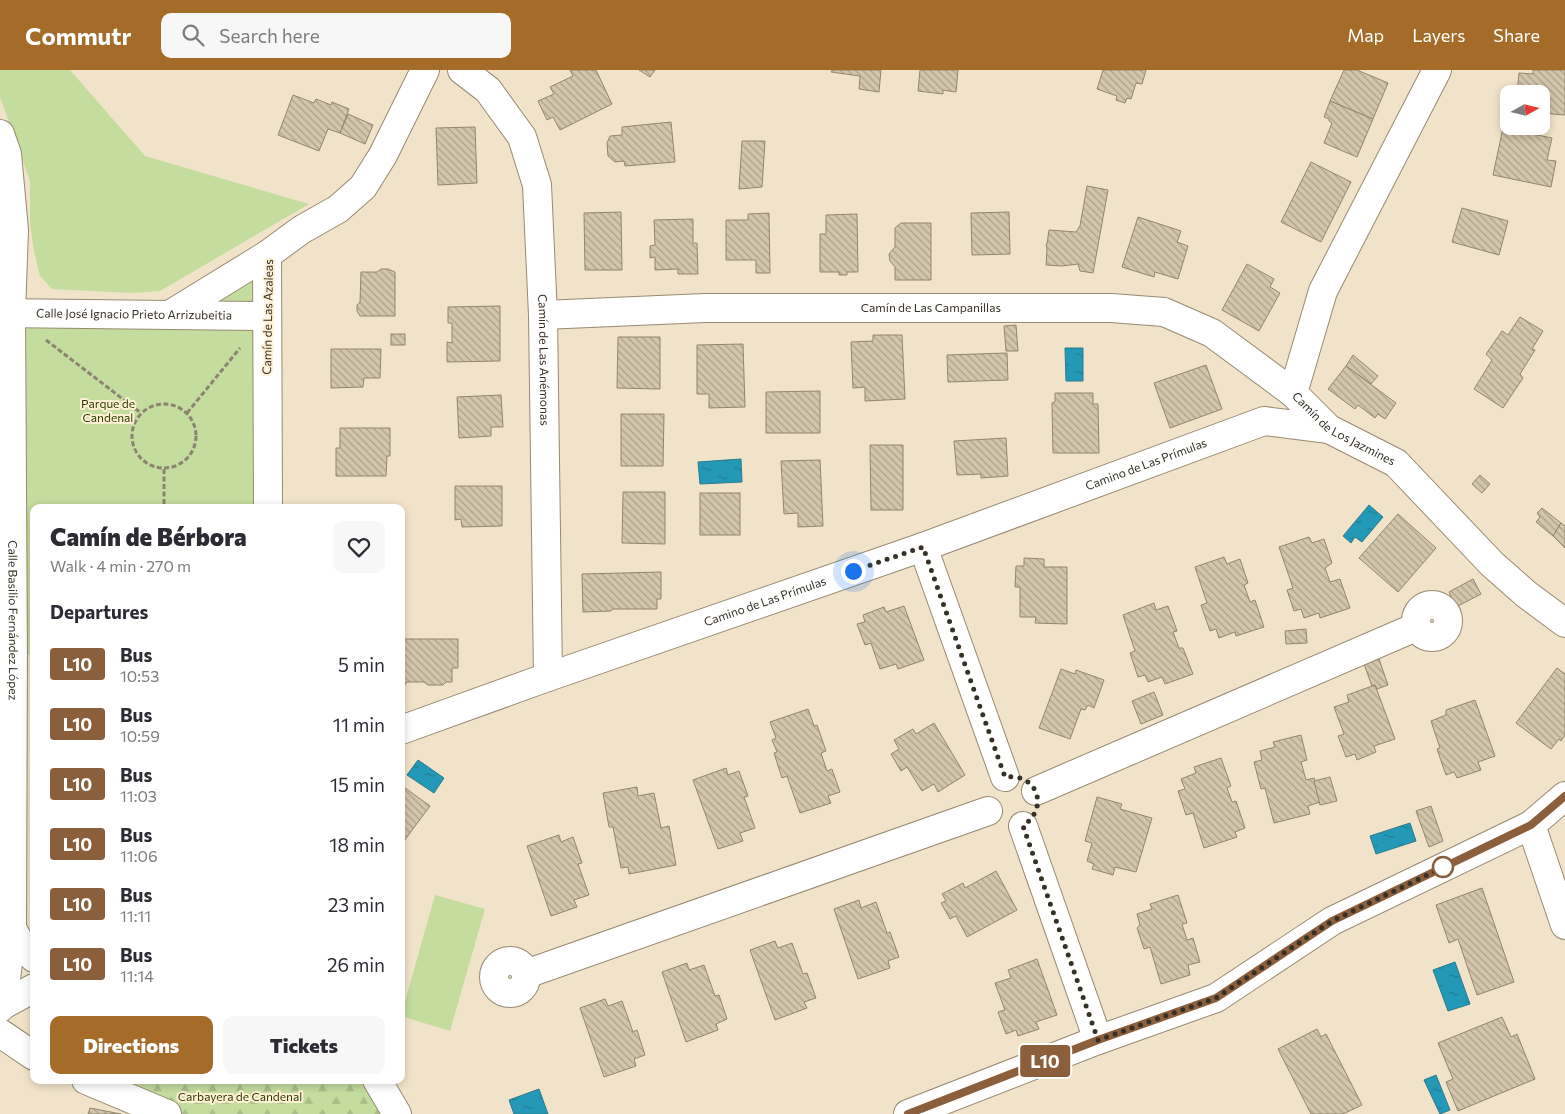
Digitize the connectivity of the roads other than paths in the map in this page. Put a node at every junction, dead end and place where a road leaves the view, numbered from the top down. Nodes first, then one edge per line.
1 (425, 70) edge
2 (462, 70) edge
3 (1437, 70) edge
4 (0, 134) edge
5 (268, 255) junction
6 (5, 313) edge
7 (171, 314) junction
8 (543, 314) junction
9 (267, 316) junction
10 (1293, 393) junction
11 (1329, 429) junction
12 (268, 504) edge
13 (923, 547) junction
14 (1565, 623) edge
15 (1416, 627) dead end
16 (548, 677) junction
17 (405, 729) edge
18 (1005, 777) junction
19 (1036, 791) junction
20 (1565, 796) edge
21 (988, 811) junction
22 (1531, 825) junction
23 (1023, 826) junction
24 (1565, 926) edge
25 (12, 928) junction
26 (30, 954) edge
27 (526, 974) dead end
28 (30, 990) edge
29 (2, 1006) edge
30 (0, 1033) edge
31 (1098, 1040) junction
32 (30, 1053) edge
33 (95, 1084) edge
34 (379, 1084) edge
35 (164, 1113) edge
36 (396, 1113) edge
37 (908, 1114) edge

1 - 5 street, Camín de Las Azaleas
2 - 8 street, Camín de Las Anémonas
3 - 10 street, Camín de Los Jazmines
4 - 6 street, Calle Basilio Fernández López
5 - 7 street
5 - 9 street, Camín de Las Azaleas
6 - 7 street, Calle José Ignacio Prieto Arrizubeitia
6 - 25 street, Calle Basilio Fernández López
7 - 9 street, Calle José Ignacio Prieto Arrizubeitia
8 - 10 street, Camín de Las Campanillas
8 - 16 street, Camín de Las Anémonas
9 - 12 street, Camín de Las Azaleas
10 - 11 street, Camín de Los Jazmines
11 - 13 street, Camino de Las Prímulas
11 - 14 street, Camín de Los Jazmines
13 - 16 street, Camino de Las Prímulas
13 - 18 street
15 - 19 street
16 - 17 street, Camino de Las Prímulas
18 - 19 street
18 - 21 street
19 - 23 street
20 - 22 street
21 - 23 street
21 - 27 street
22 - 24 street
22 - 31 street
23 - 31 street
25 - 26 street
25 - 29 street, Calle Basilio Fernández López
28 - 29 street
30 - 32 street
31 - 37 street
33 - 35 street
34 - 36 street

